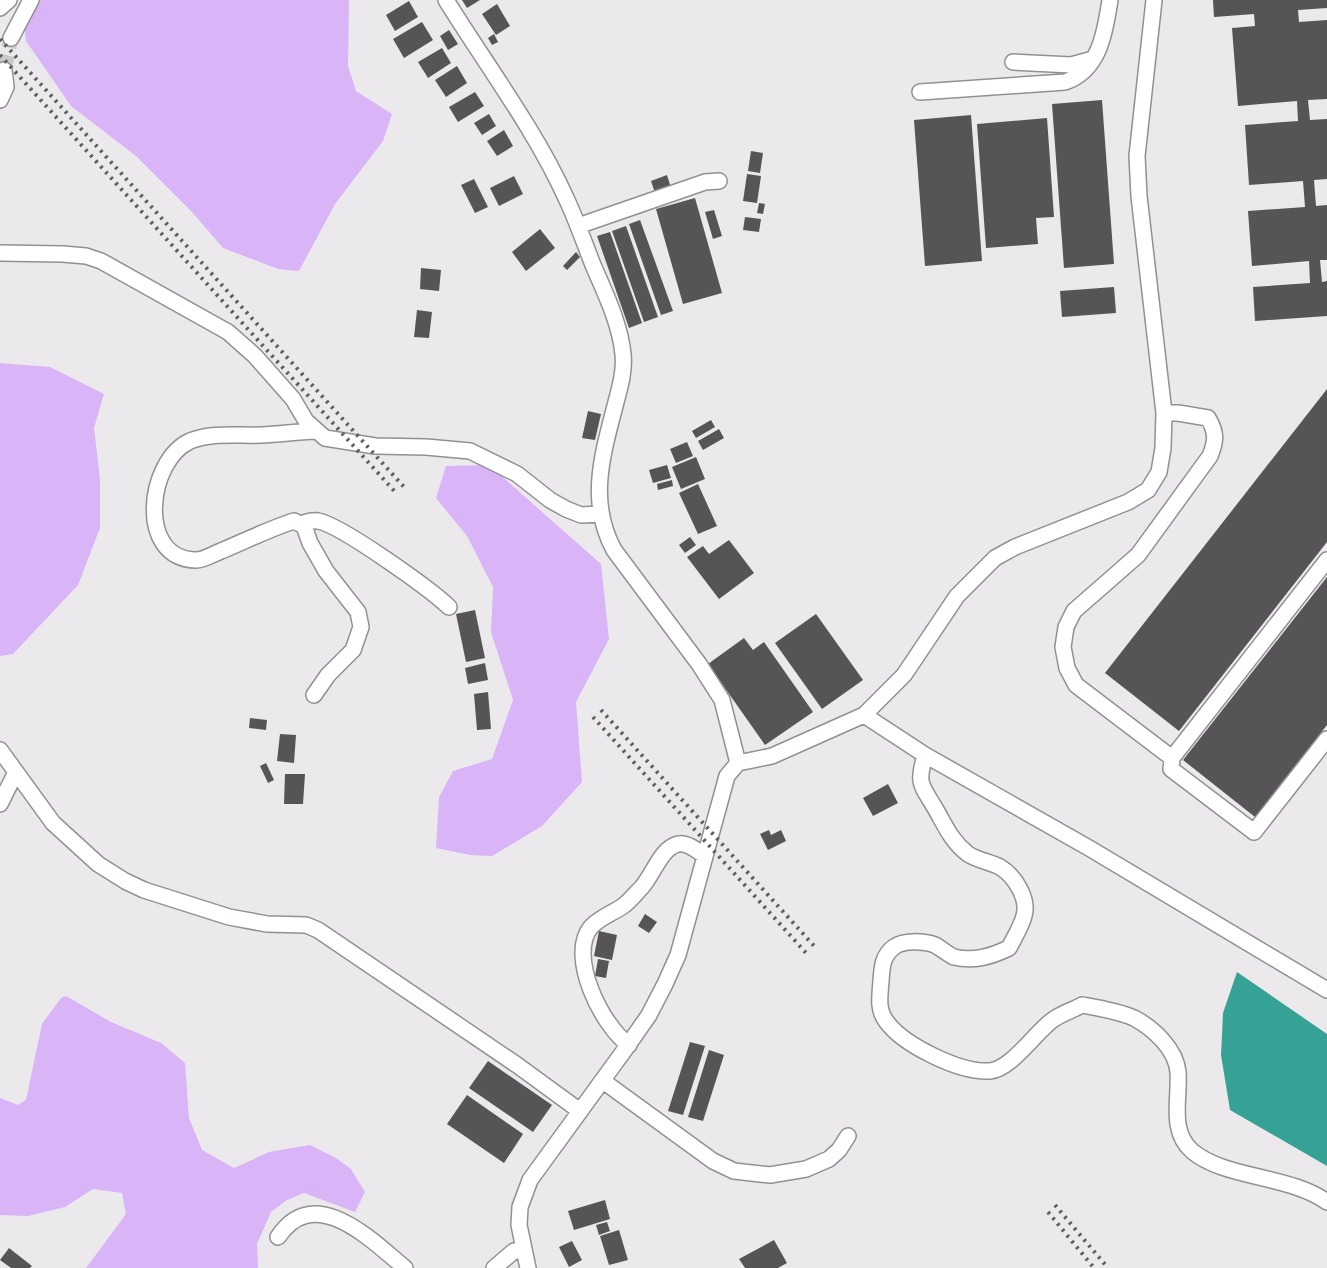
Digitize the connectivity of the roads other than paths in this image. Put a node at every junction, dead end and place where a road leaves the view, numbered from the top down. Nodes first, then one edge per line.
1 (9, 0) edge
2 (30, 0) edge
3 (446, 0) edge
4 (1110, 0) edge
5 (1154, 0) edge
6 (0, 8) edge
7 (11, 38) tunnel mouth
8 (1093, 59) junction
9 (1013, 62) dead end
10 (4, 70) dead end
11 (920, 92) dead end
12 (0, 100) edge
13 (719, 181) dead end
14 (578, 226) junction
15 (0, 254) edge
16 (1164, 413) junction
17 (314, 431) junction
18 (600, 514) junction
19 (300, 524) junction
20 (1327, 560) edge
21 (449, 607) dead end
22 (314, 695) dead end
23 (864, 715) junction
24 (1327, 739) edge
25 (0, 750) edge
26 (925, 755) junction
27 (1172, 758) junction
28 (738, 763) junction
29 (16, 772) junction
30 (0, 804) edge
31 (705, 856) junction
32 (1327, 990) edge
33 (629, 1045) junction
34 (602, 1081) junction
35 (580, 1111) junction
36 (848, 1136) dead end
37 (1327, 1202) edge
38 (278, 1237) dead end
39 (522, 1251) junction
40 (405, 1268) edge
41 (494, 1268) edge
42 (528, 1268) edge

1 - 6 street
2 - 7 street
3 - 14 street
4 - 8 street
5 - 16 street
8 - 9 street
8 - 11 street
10 - 12 street
13 - 14 street
14 - 18 street
15 - 17 street
16 - 23 street
16 - 27 street
17 - 18 street
17 - 19 street
18 - 28 street
19 - 21 street
19 - 22 street
20 - 27 street
23 - 26 street
23 - 28 street
24 - 27 street
25 - 29 street
26 - 32 street
26 - 37 street
28 - 31 street
29 - 30 street
29 - 35 street
31 - 33 street
31 - 33 street
33 - 34 street
34 - 35 street
34 - 36 street
35 - 39 street
38 - 40 street
39 - 41 street
39 - 42 street

